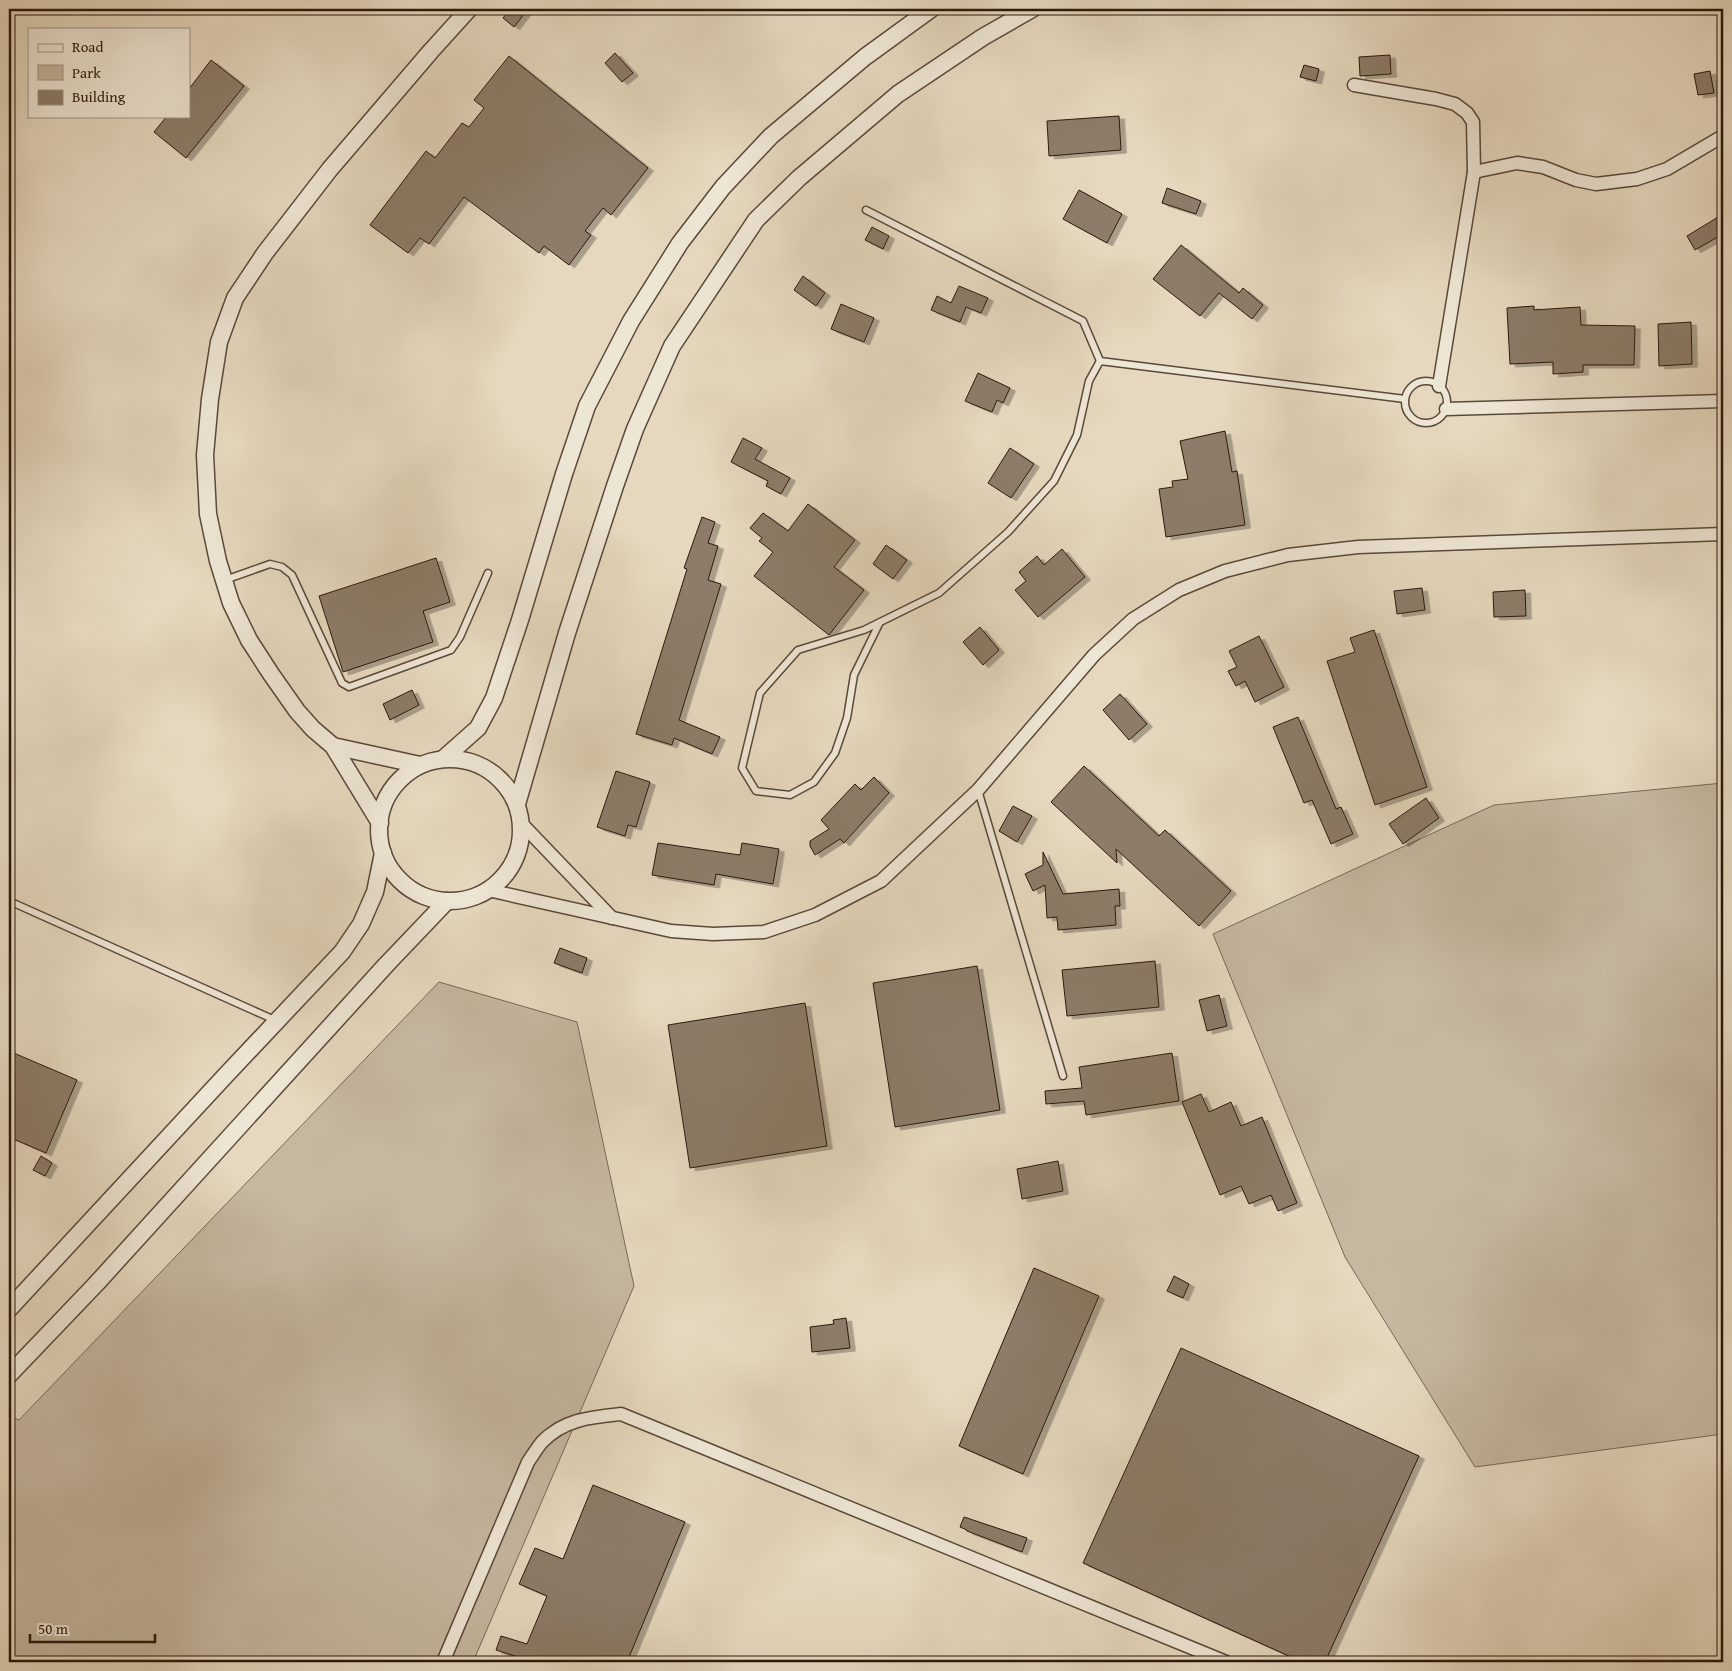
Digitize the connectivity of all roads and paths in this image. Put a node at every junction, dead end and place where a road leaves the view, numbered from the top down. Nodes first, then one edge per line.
1 (469, 9) edge
2 (931, 9) edge
3 (1032, 9) edge
4 (1354, 84) dead end
5 (1723, 136) edge
6 (1474, 172) junction
7 (866, 210) dead end
8 (1100, 361) junction
9 (1439, 386) junction
10 (1405, 399) junction
11 (1723, 401) edge
12 (1446, 408) junction
13 (1723, 534) edge
14 (488, 573) dead end
15 (224, 581) junction
16 (880, 622) junction
17 (333, 746) junction
18 (443, 758) junction
19 (420, 765) junction
20 (978, 790) junction
21 (517, 804) junction
22 (380, 822) junction
23 (521, 823) junction
24 (383, 853) junction
25 (488, 890) junction
26 (9, 901) edge
27 (447, 901) junction
28 (612, 918) junction
29 (277, 1021) junction
30 (1063, 1076) dead end
31 (9, 1309) edge
32 (9, 1375) edge
33 (443, 1662) edge
34 (1226, 1662) edge

1 - 15 street
2 - 18 street
3 - 21 street
4 - 6 street
5 - 6 street
6 - 9 street
7 - 8 lane
8 - 10 lane
8 - 16 lane
9 - 10 lane
9 - 12 lane
10 - 12 lane
11 - 12 street
13 - 20 street
14 - 15 lane
15 - 17 street
16 - 16 lane
17 - 19 street
17 - 22 street
18 - 19 street
18 - 21 street
19 - 22 street
20 - 28 street
20 - 30 lane
21 - 23 street
22 - 24 street
23 - 25 street
23 - 28 street
24 - 27 street
24 - 29 street
25 - 27 street
25 - 28 street
26 - 29 lane
27 - 32 street
29 - 31 street
33 - 34 street

